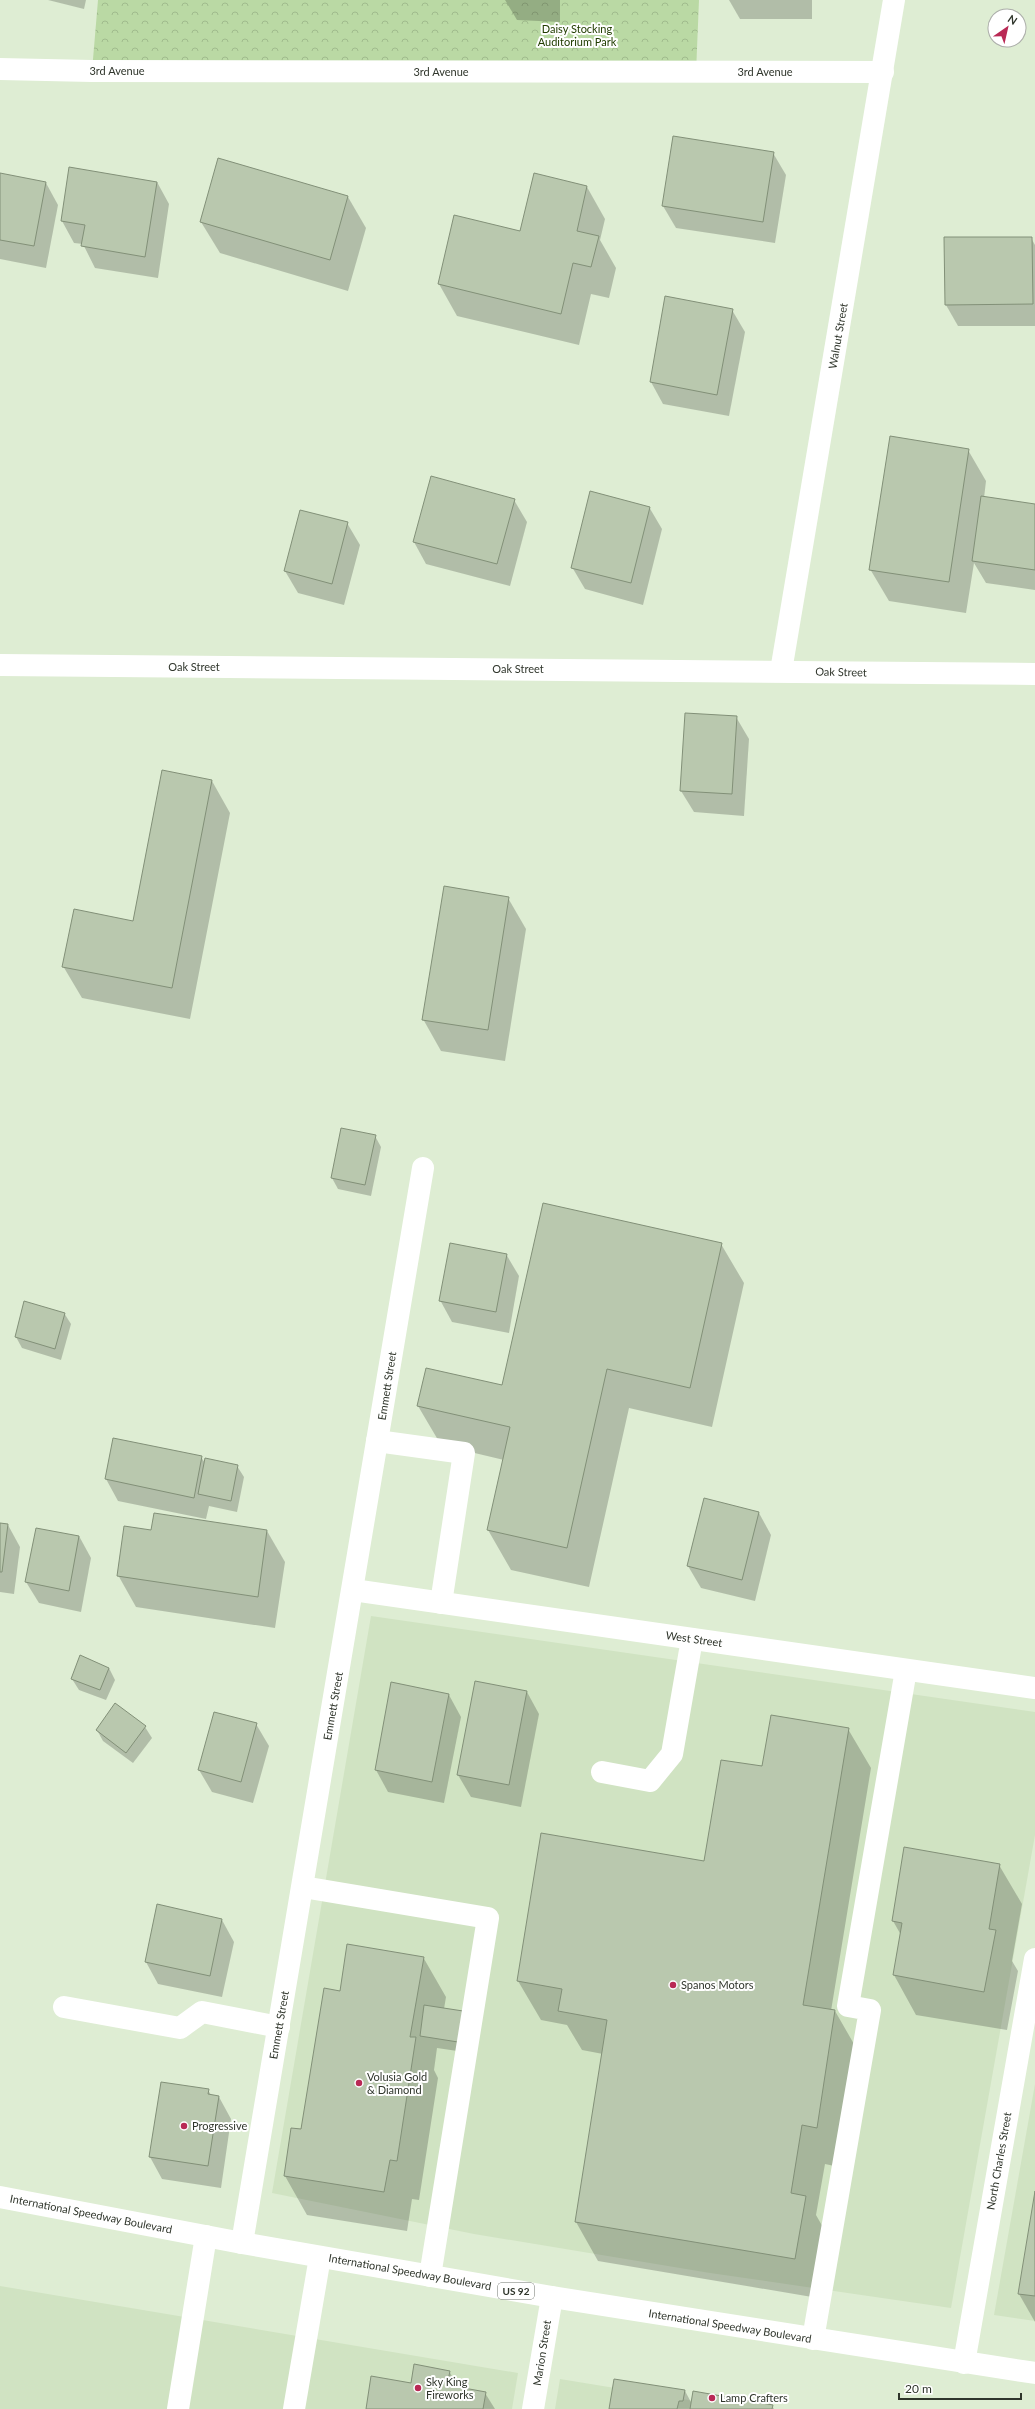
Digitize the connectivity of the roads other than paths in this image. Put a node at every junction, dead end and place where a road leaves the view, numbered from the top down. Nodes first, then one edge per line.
1 (894, 0) edge
2 (0, 69) edge
3 (883, 72) junction
4 (0, 665) edge
5 (781, 671) junction
6 (1035, 674) edge
7 (423, 1168) dead end
8 (377, 1442) junction
9 (353, 1590) junction
10 (441, 1603) junction
11 (692, 1639) junction
12 (906, 1670) junction
13 (1035, 1688) edge
14 (602, 1772) dead end
15 (303, 1887) junction
16 (1034, 1969) edge
17 (64, 2007) dead end
18 (278, 2027) junction
19 (0, 2197) edge
20 (206, 2236) junction
21 (242, 2243) junction
22 (320, 2257) junction
23 (430, 2276) junction
24 (552, 2297) junction
25 (813, 2339) junction
26 (964, 2363) junction
27 (1035, 2373) edge
28 (178, 2409) edge
29 (294, 2409) edge
30 (533, 2409) edge

1 - 3 street, Walnut Street
2 - 3 street, 3rd Avenue
3 - 5 street, Walnut Street
4 - 5 street, Oak Street
5 - 6 street, Oak Street
7 - 8 street, Emmett Street
8 - 9 street, Emmett Street
8 - 10 street
9 - 10 street, West Street
9 - 15 street, Emmett Street
10 - 11 street, West Street
11 - 12 street, West Street
11 - 14 street
12 - 13 street, West Street
12 - 25 street
15 - 18 street, Emmett Street
15 - 23 street
16 - 26 street, North Charles Street
17 - 18 street
18 - 21 street, Emmett Street
19 - 20 street, International Speedway Boulevard / US 92
20 - 21 street, International Speedway Boulevard / US 92
20 - 28 street
21 - 22 street, International Speedway Boulevard / US 92
22 - 23 street, International Speedway Boulevard / US 92
22 - 29 street
23 - 24 street, International Speedway Boulevard / US 92
24 - 25 street, International Speedway Boulevard / US 92
24 - 30 street, Marion Street
25 - 26 street, International Speedway Boulevard / US 92
26 - 27 street, International Speedway Boulevard / US 92

